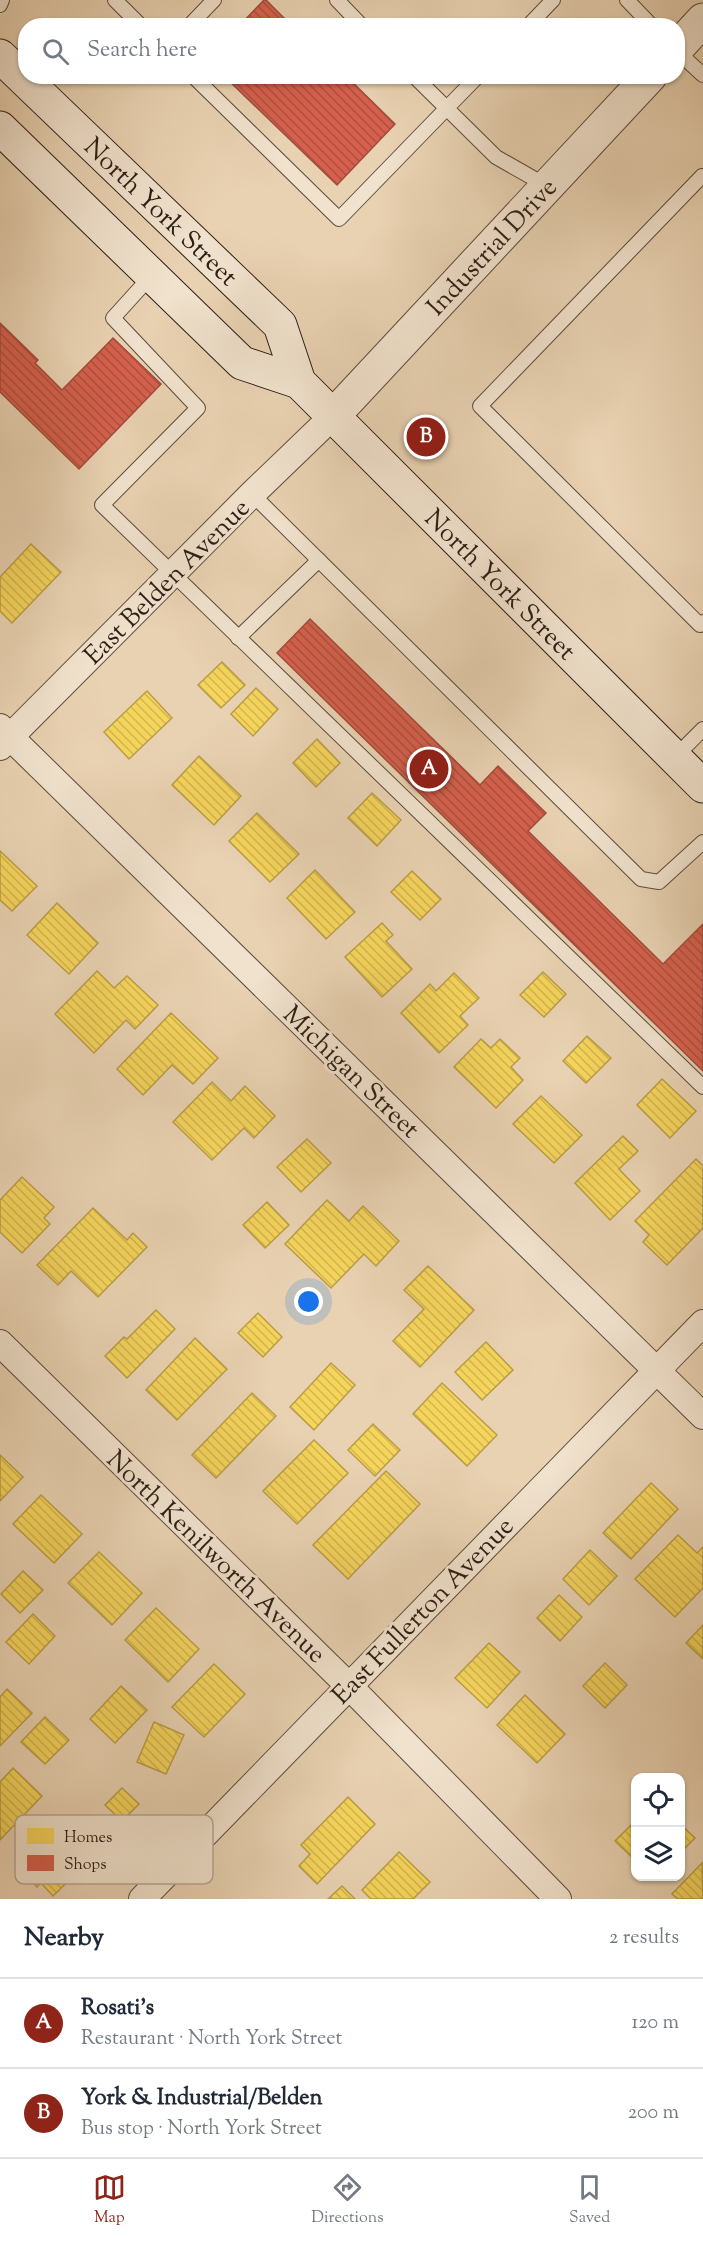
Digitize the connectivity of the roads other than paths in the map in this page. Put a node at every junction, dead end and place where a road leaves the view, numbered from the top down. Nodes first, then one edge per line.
1 (2, 0) edge
2 (115, 0) edge
3 (214, 0) edge
4 (337, 0) edge
5 (553, 0) edge
6 (627, 0) edge
7 (0, 5) edge
8 (133, 18) edge
9 (197, 18) edge
10 (354, 18) edge
11 (536, 18) edge
12 (644, 18) edge
13 (703, 20) edge
14 (685, 39) edge
15 (0, 56) edge
16 (685, 58) edge
17 (18, 73) edge
18 (703, 75) edge
19 (29, 84) edge
20 (201, 84) edge
21 (422, 84) edge
22 (470, 84) edge
23 (643, 84) edge
24 (447, 108) junction
25 (0, 128) edge
26 (703, 178) edge
27 (547, 186) junction
28 (152, 275) junction
29 (299, 382) junction
30 (333, 416) junction
31 (252, 494) junction
32 (319, 560) junction
33 (172, 574) junction
34 (703, 622) edge
35 (238, 638) junction
36 (703, 729) edge
37 (3, 737) edge
38 (674, 758) junction
39 (703, 786) edge
40 (703, 842) edge
41 (703, 1087) edge
42 (703, 1323) edge
43 (0, 1343) edge
44 (657, 1370) junction
45 (703, 1416) edge
46 (348, 1685) junction
47 (213, 1825) edge
48 (156, 1884) edge
49 (142, 1899) edge
50 (558, 1899) edge

1 - 7 lane
2 - 8 lane
3 - 9 lane
4 - 10 lane
5 - 11 lane
6 - 12 lane
13 - 14 main road
15 - 17 main road, North York Street
16 - 18 lane
19 - 29 main road, North York Street
20 - 24 lane
21 - 24 lane
22 - 24 lane
23 - 27 main road, Industrial Drive
24 - 27 lane
25 - 28 main road, North York Street
26 - 34 lane
27 - 30 main road, Industrial Drive
28 - 29 main road, North York Street
28 - 33 lane
29 - 30 main road, North York Street
30 - 31 street, East Belden Avenue
30 - 38 main road, North York Street
31 - 32 lane
31 - 33 street, East Belden Avenue
32 - 35 lane
32 - 40 lane
33 - 35 lane
33 - 37 street, East Belden Avenue
35 - 41 lane
36 - 38 lane
37 - 44 street, Michigan Street
38 - 39 main road, North York Street
42 - 44 street, East Fullerton Avenue
43 - 46 street, North Kenilworth Avenue
44 - 45 street, Michigan Street
44 - 46 street, East Fullerton Avenue
46 - 47 street, East Fullerton Avenue
46 - 50 street, North Kenilworth Avenue
48 - 49 street, East Fullerton Avenue

